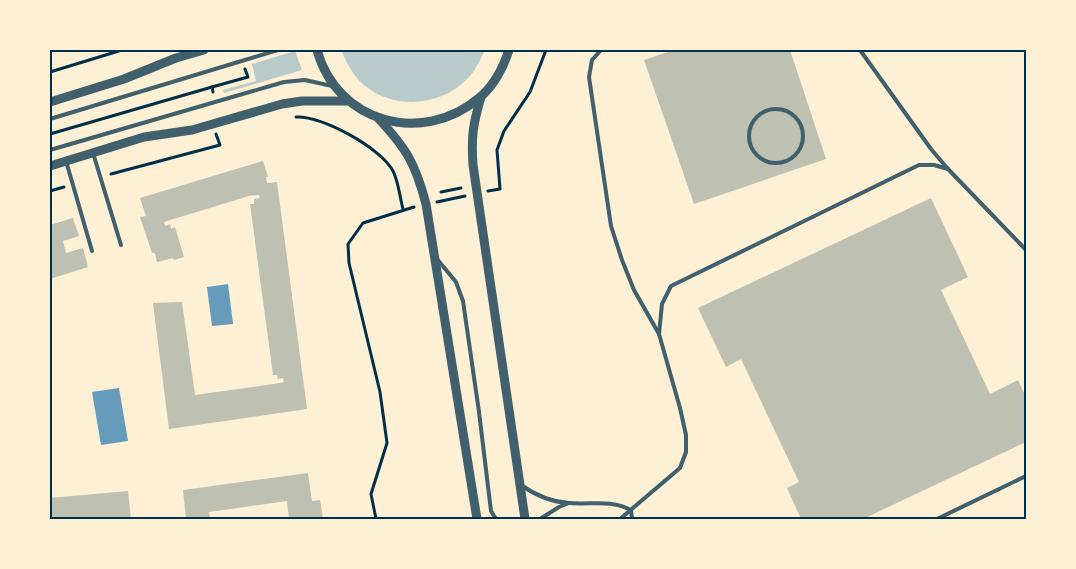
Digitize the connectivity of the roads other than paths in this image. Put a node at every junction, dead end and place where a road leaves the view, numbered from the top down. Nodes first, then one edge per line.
1 (204, 50) edge
2 (278, 50) edge
3 (317, 50) edge
4 (510, 50) edge
5 (601, 50) edge
6 (860, 50) edge
7 (335, 87) junction
8 (481, 97) junction
9 (347, 101) junction
10 (50, 102) edge
11 (779, 108) joint
12 (377, 117) junction
13 (50, 119) edge
14 (50, 150) edge
15 (93, 153) junction
16 (66, 161) junction
17 (50, 166) edge
18 (948, 169) junction
19 (121, 245) dead end
20 (1026, 250) edge
21 (92, 251) dead end
22 (436, 258) junction
23 (659, 334) junction
24 (1026, 476) edge
25 (520, 484) junction
26 (569, 503) junction
27 (631, 510) junction
28 (477, 519) edge
29 (496, 519) edge
30 (525, 519) edge
31 (540, 519) edge
32 (620, 519) edge
33 (632, 519) edge
34 (937, 519) edge

1 - 10 street
2 - 13 lane
3 - 7 street
4 - 8 street
5 - 23 lane
6 - 18 lane
7 - 9 street
7 - 14 lane
8 - 12 street
8 - 25 street
9 - 12 street
9 - 15 street
11 - 11 lane
12 - 22 street
15 - 16 street
15 - 19 lane
16 - 17 street
16 - 21 lane
18 - 20 lane
18 - 23 lane
22 - 28 street
22 - 29 lane
23 - 27 lane
24 - 34 lane
25 - 26 lane
25 - 30 street
26 - 27 lane
26 - 31 lane
27 - 32 lane
27 - 33 lane

